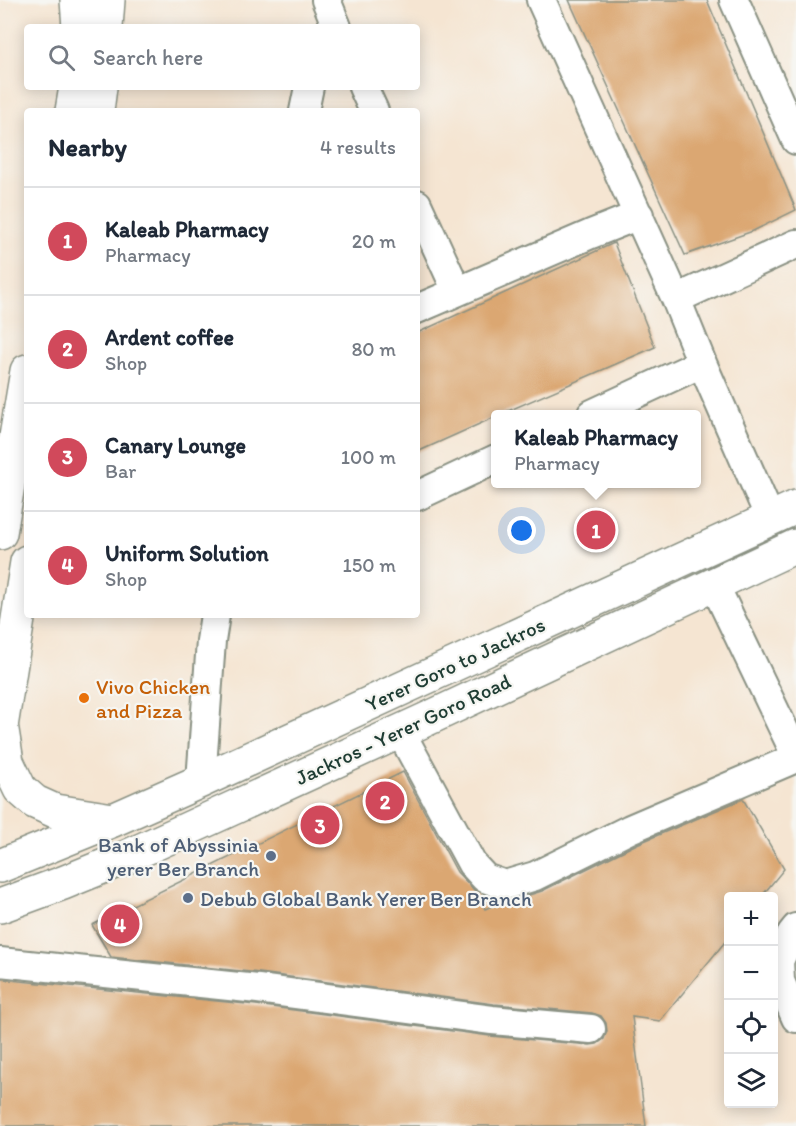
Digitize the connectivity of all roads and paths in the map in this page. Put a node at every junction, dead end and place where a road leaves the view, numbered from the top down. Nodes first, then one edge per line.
1 (77, 0) edge
2 (108, 0) edge
3 (541, 0) edge
4 (734, 0) edge
5 (79, 24) edge
6 (106, 24) edge
7 (76, 90) edge
8 (100, 90) edge
9 (308, 90) edge
10 (364, 90) edge
11 (72, 108) edge
12 (97, 108) edge
13 (305, 108) edge
14 (373, 108) edge
15 (796, 140) edge
16 (420, 210) edge
17 (639, 215) junction
18 (796, 244) edge
19 (458, 291) junction
20 (676, 299) junction
21 (420, 308) edge
22 (702, 363) junction
23 (24, 380) edge
24 (601, 410) edge
25 (9, 423) edge
26 (491, 461) edge
27 (420, 495) edge
28 (783, 513) edge
29 (0, 533) edge
30 (796, 546) edge
31 (24, 581) edge
32 (714, 584) junction
33 (215, 618) edge
34 (1, 729) edge
35 (400, 731) junction
36 (796, 757) edge
37 (201, 781) junction
38 (113, 820) junction
39 (0, 866) edge
40 (3, 905) edge
41 (796, 928) edge
42 (0, 962) edge
43 (796, 1018) edge
44 (591, 1029) dead end

1 - 5 main road
2 - 6 main road
3 - 17 street
4 - 15 street
7 - 11 main road
8 - 12 main road
9 - 13 street
10 - 14 street
16 - 19 street
17 - 19 street
17 - 20 street
18 - 20 street
19 - 21 street
20 - 22 street
22 - 24 street
22 - 28 street
23 - 25 main road
25 - 29 main road
26 - 27 street
28 - 37 main road, Yerer Goro to Jackros
30 - 32 main road, Jackros - Yerer Goro Road
31 - 34 main road
32 - 35 main road, Jackros - Yerer Goro Road
32 - 36 street
33 - 37 street
34 - 38 main road
35 - 36 street
35 - 40 main road, Jackros - Yerer Goro Road
37 - 38 main road, Yerer Goro to Jackros
38 - 39 main road, Yerer Goro to Jackros
41 - 43 street
42 - 44 street

